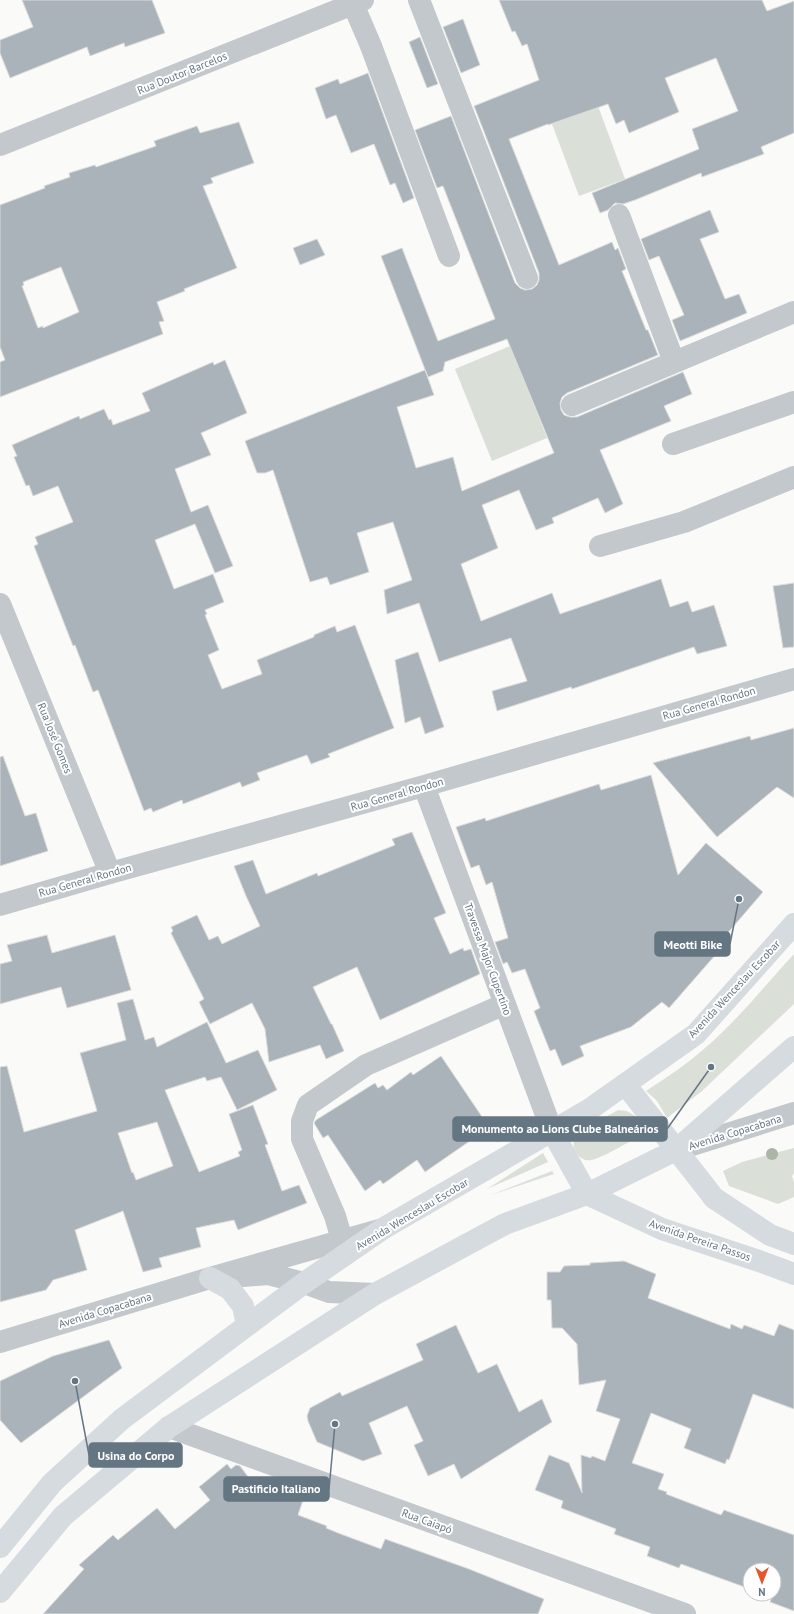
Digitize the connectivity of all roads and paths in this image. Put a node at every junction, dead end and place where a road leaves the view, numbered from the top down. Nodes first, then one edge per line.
1 (419, 0) edge
2 (358, 2) edge
3 (0, 145) edge
4 (619, 215) dead end
5 (450, 256) dead end
6 (527, 278) dead end
7 (794, 312) edge
8 (674, 362) junction
9 (794, 402) edge
10 (572, 405) dead end
11 (673, 444) dead end
12 (794, 477) edge
13 (600, 546) dead end
14 (0, 604) edge
15 (794, 679) edge
16 (424, 786) junction
17 (110, 873) junction
18 (0, 905) edge
19 (794, 924) edge
20 (505, 1004) junction
21 (794, 1047) edge
22 (625, 1084) junction
23 (794, 1113) edge
24 (552, 1131) junction
25 (676, 1150) junction
26 (587, 1194) junction
27 (384, 1228) junction
28 (770, 1235) junction
29 (342, 1240) junction
30 (794, 1244) edge
31 (759, 1261) junction
32 (794, 1274) edge
33 (210, 1278) junction
34 (304, 1283) junction
35 (375, 1294) junction
36 (248, 1325) junction
37 (0, 1342) edge
38 (169, 1427) junction
39 (0, 1547) edge
40 (0, 1592) edge
41 (684, 1614) edge

1 - 6 street
2 - 3 street, Rua Doutor Barcelos
2 - 5 street
4 - 8 street
7 - 8 street
8 - 10 street
9 - 11 street
12 - 13 street
14 - 17 street, Rua José Gomes
15 - 16 street, Rua General Rondon
16 - 17 street, Rua General Rondon
16 - 20 street, Travessa Major Cupertino
17 - 18 street, Rua General Rondon
19 - 22 main road, Avenida Wenceslau Escobar
20 - 24 street, Travessa Major Cupertino
20 - 29 street
21 - 25 main road
22 - 24 main road, Avenida Wenceslau Escobar
22 - 25 main road
23 - 25 street, Avenida Copacabana
24 - 26 main road
24 - 27 main road, Avenida Wenceslau Escobar
25 - 26 main road
25 - 28 main road
26 - 31 main road, Avenida Pereira Passos
26 - 35 main road
27 - 29 street, Avenida Copacabana
27 - 34 main road, Avenida Wenceslau Escobar
28 - 30 main road
28 - 31 main road
29 - 33 street, Avenida Copacabana
31 - 32 main road, Avenida Pereira Passos
33 - 34 street, Avenida Copacabana
33 - 36 main road
33 - 37 street, Avenida Copacabana
34 - 35 street, Avenida Copacabana
34 - 36 main road, Avenida Wenceslau Escobar
35 - 38 main road
36 - 39 main road, Avenida Wenceslau Escobar
38 - 40 main road
38 - 41 street, Rua Caiapó

